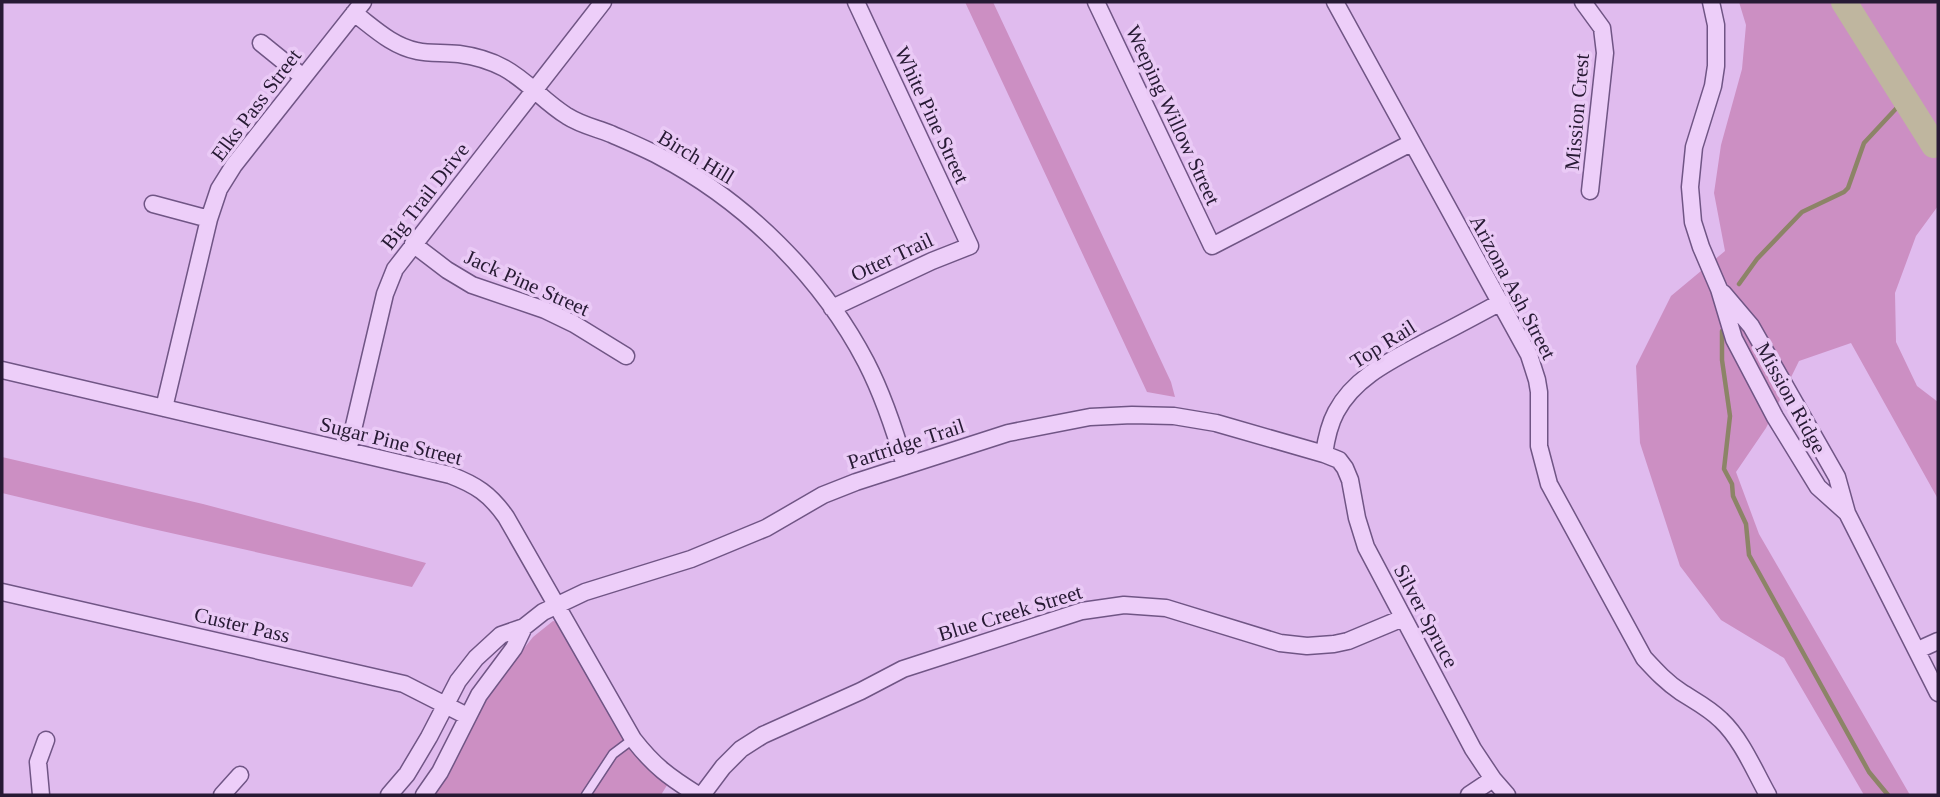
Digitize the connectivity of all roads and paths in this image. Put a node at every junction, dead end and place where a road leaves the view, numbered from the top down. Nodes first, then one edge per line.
1 (603, 2) edge
2 (856, 2) edge
3 (1096, 2) edge
4 (1335, 2) edge
5 (1583, 2) edge
6 (1711, 2) edge
7 (359, 7) edge
8 (261, 43) dead end
9 (303, 77) junction
10 (534, 90) junction
11 (1411, 143) junction
12 (1590, 191) dead end
13 (153, 204) dead end
14 (209, 219) junction
15 (413, 244) junction
16 (970, 246) joint
17 (1720, 289) junction
18 (1501, 302) junction
19 (832, 308) junction
20 (626, 356) dead end
21 (2, 370) edge
22 (1777, 370) junction
23 (1756, 381) junction
24 (164, 408) junction
25 (1819, 445) junction
26 (348, 451) junction
27 (1324, 454) junction
28 (1797, 456) junction
29 (905, 466) junction
30 (1847, 513) junction
31 (2, 592) edge
32 (556, 605) junction
33 (1403, 618) junction
34 (524, 626) junction
35 (1938, 641) edge
36 (1918, 650) junction
37 (1938, 693) edge
38 (446, 705) junction
39 (467, 716) junction
40 (633, 739) junction
41 (46, 740) dead end
42 (240, 775) dead end
43 (1493, 779) junction
44 (41, 795) edge
45 (222, 795) edge
46 (389, 795) edge
47 (424, 795) edge
48 (586, 795) edge
49 (700, 795) edge
50 (1469, 795) edge
51 (1507, 795) edge
52 (1768, 795) edge

1 - 10 street, Big Trail Drive
2 - 16 street, White Pine Street
3 - 11 street, Weeping Willow Street
4 - 11 street, Arizona Ash Street
5 - 12 street, Mission Crest
6 - 17 street, Mission Ridge
7 - 9 street, Elks Pass Street
7 - 10 street, Birch Hill
8 - 9 street
9 - 14 street, Elks Pass Street
10 - 15 street, Big Trail Drive
10 - 19 street, Birch Hill
11 - 18 street, Arizona Ash Street
13 - 14 street
14 - 24 street, Elks Pass Street
15 - 20 street, Jack Pine Street
15 - 26 street, Big Trail Drive
16 - 19 street, Otter Trail
17 - 22 street, Mission Ridge
17 - 23 street, Mission Ridge
18 - 27 street, Top Rail
18 - 52 street, Arizona Ash Street
19 - 29 street, Birch Hill
21 - 24 street, Sugar Pine Street
22 - 23 street
22 - 25 street, Mission Ridge
23 - 28 street, Mission Ridge
24 - 26 street, Sugar Pine Street
25 - 28 street
25 - 30 street, Mission Ridge
26 - 32 street, Sugar Pine Street
27 - 29 street, Partridge Trail
27 - 33 street, Silver Spruce
28 - 30 street, Mission Ridge
29 - 32 street, Partridge Trail
30 - 36 street, Mission Ridge
31 - 38 street, Custer Pass
32 - 34 street, Partridge Trail
32 - 40 street, Sugar Pine Street
33 - 43 street, Silver Spruce
33 - 49 street, Blue Creek Street
34 - 38 street, Partridge Trail
34 - 39 street, Partridge Trail
35 - 36 street
36 - 37 street, Mission Ridge
38 - 39 street, Custer Pass
38 - 46 street, Partridge Trail
39 - 47 street, Partridge Trail
40 - 48 lane
40 - 49 street, Sugar Pine Street
41 - 44 street
42 - 45 street
43 - 50 street
43 - 51 street, Silver Spruce

